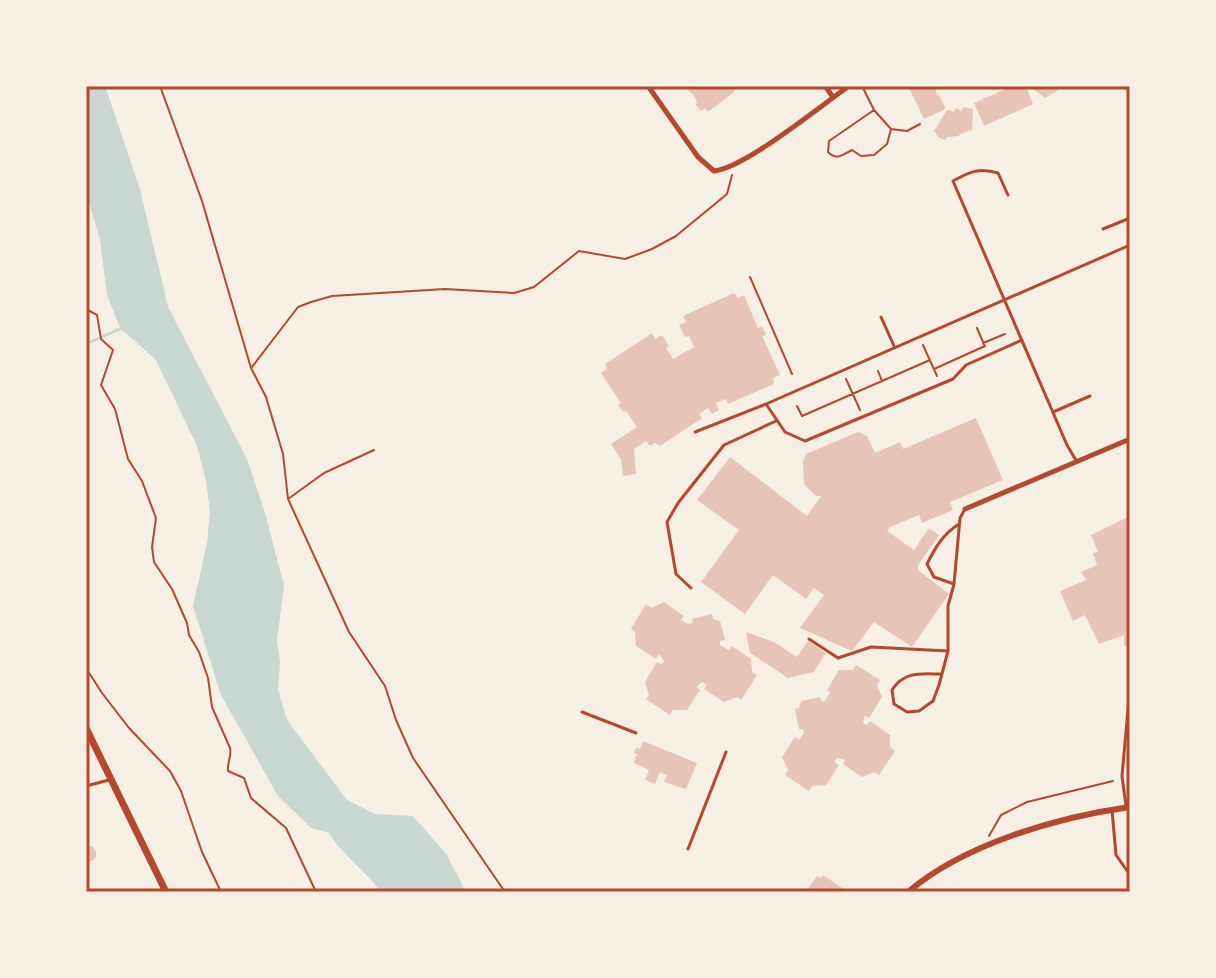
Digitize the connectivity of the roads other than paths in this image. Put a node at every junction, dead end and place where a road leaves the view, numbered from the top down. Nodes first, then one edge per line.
1 (648, 86) edge
2 (825, 86) edge
3 (849, 86) edge
4 (833, 97) junction
5 (1008, 195) dead end
6 (1130, 218) edge
7 (1103, 229) dead end
8 (1130, 245) edge
9 (1005, 300) junction
10 (881, 317) dead end
11 (1022, 340) junction
12 (895, 347) junction
13 (1090, 396) dead end
14 (766, 404) junction
15 (1053, 412) junction
16 (776, 421) junction
17 (695, 432) dead end
18 (1130, 439) edge
19 (1077, 462) junction
20 (965, 509) joint
21 (959, 524) junction
22 (954, 584) junction
23 (691, 588) dead end
24 (809, 639) dead end
25 (948, 651) junction
26 (941, 674) junction
27 (1130, 687) edge
28 (582, 712) dead end
29 (86, 728) edge
30 (636, 733) dead end
31 (726, 752) dead end
32 (111, 780) junction
33 (86, 786) edge
34 (1128, 807) edge
35 (1112, 810) junction
36 (688, 849) dead end
37 (1130, 875) edge
38 (162, 883) junction
39 (155, 892) edge
40 (166, 892) edge
41 (908, 892) edge

1 - 4 street
2 - 4 street
3 - 4 street
5 - 9 lane
6 - 7 lane
8 - 9 lane
9 - 11 lane
9 - 12 lane
10 - 12 lane
11 - 15 lane
11 - 16 lane
12 - 14 lane
13 - 15 lane
14 - 16 lane
14 - 17 lane
15 - 19 lane
16 - 23 lane
18 - 19 street
19 - 20 street
20 - 21 lane
21 - 22 lane
21 - 22 lane
22 - 25 lane
24 - 25 lane
25 - 26 lane
26 - 26 lane
27 - 34 lane
28 - 30 lane
29 - 32 main road
31 - 36 lane
32 - 33 lane
32 - 38 main road
34 - 35 street
35 - 37 lane
35 - 41 street
38 - 39 lane
38 - 40 main road

